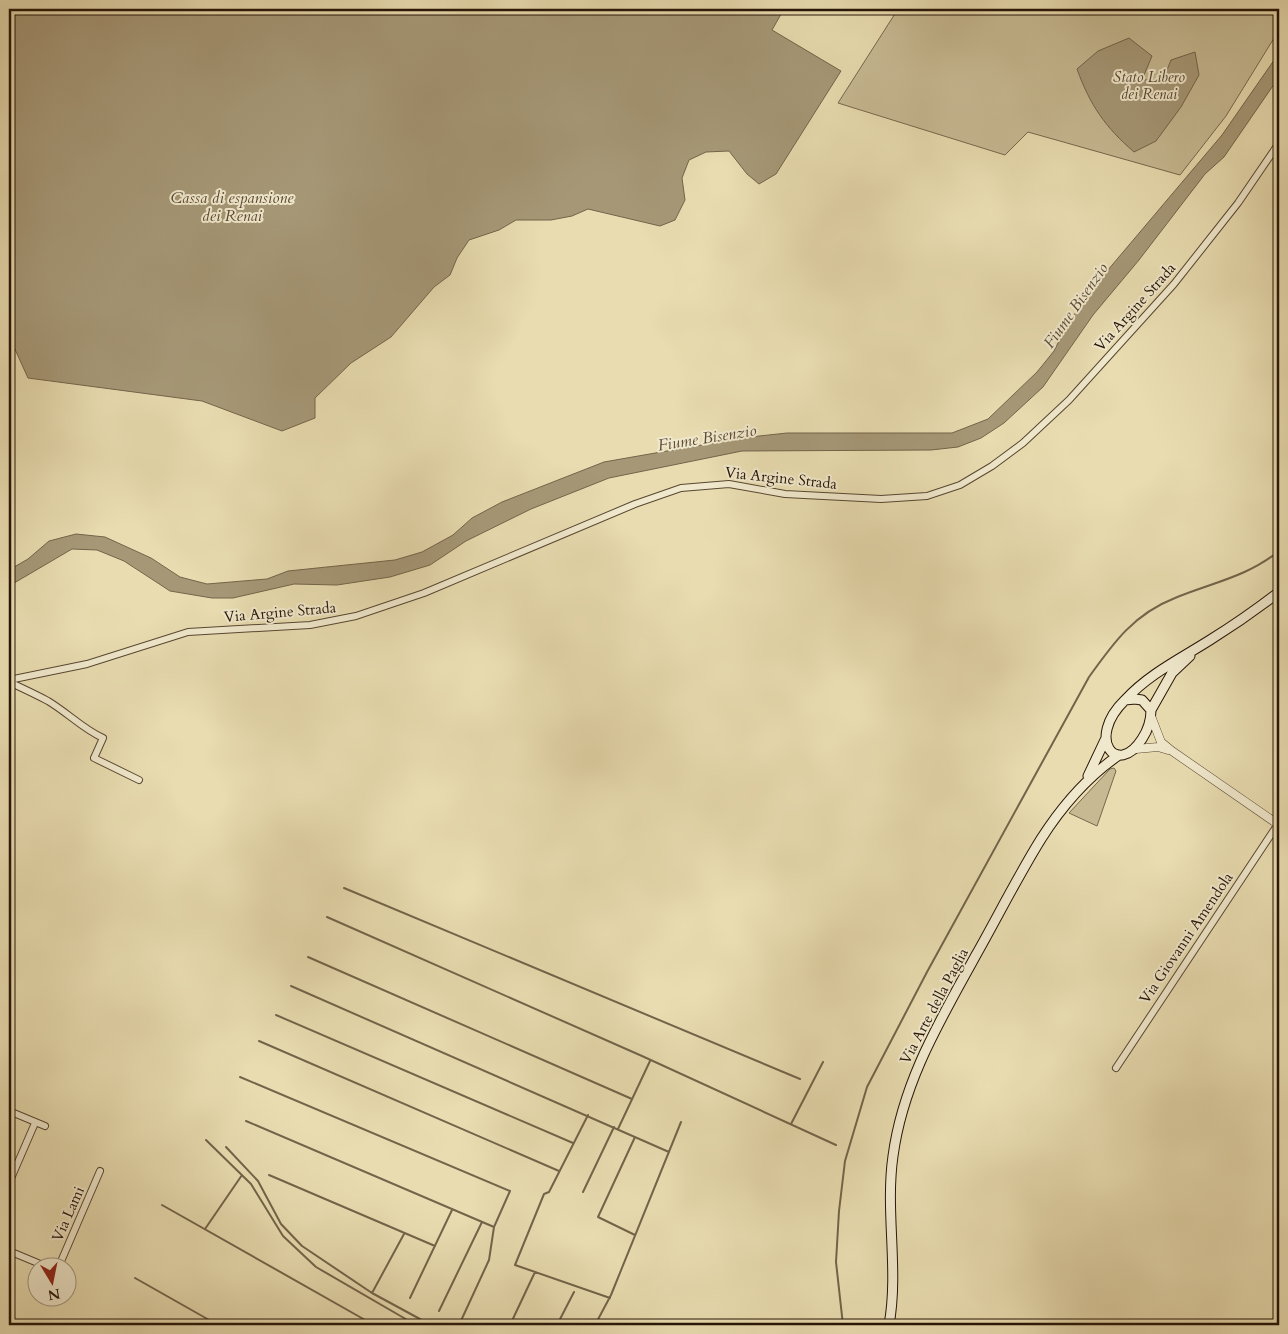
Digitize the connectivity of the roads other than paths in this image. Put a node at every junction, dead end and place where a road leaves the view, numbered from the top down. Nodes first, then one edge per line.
1 (1279, 143) edge
2 (1279, 592) edge
3 (1208, 641) junction
4 (9, 681) edge
5 (1125, 700) junction
6 (1151, 713) junction
7 (1105, 740) junction
8 (1136, 749) junction
9 (1172, 751) junction
10 (1119, 755) junction
11 (139, 780) dead end
12 (1082, 786) junction
13 (1279, 825) edge
14 (1116, 1068) dead end
15 (9, 1111) edge
16 (35, 1123) junction
17 (45, 1126) dead end
18 (100, 1171) dead end
19 (9, 1183) edge
20 (9, 1251) edge
21 (63, 1256) edge
22 (28, 1259) edge
23 (889, 1325) edge

1 - 4 street, Via Argine Strada
2 - 3 main road, Via Arte della Paglia
3 - 5 main road, Via Arte della Paglia
3 - 6 main road, Via Arte della Paglia
4 - 11 street
5 - 6 main road
5 - 7 main road, Via Arte della Paglia
6 - 8 main road, Via Arte della Paglia
6 - 9 street, Via Giovanni Amendola
7 - 10 main road
7 - 12 main road, Via Arte della Paglia
8 - 9 street, Via Giovanni Amendola
8 - 10 main road, Via Arte della Paglia
9 - 13 street, Via Giovanni Amendola
10 - 12 main road, Via Arte della Paglia
12 - 23 main road, Via Arte della Paglia
13 - 14 street, Via Giovanni Amendola
15 - 16 street
16 - 17 street
16 - 19 street
18 - 21 street, Via Lami
20 - 22 street

